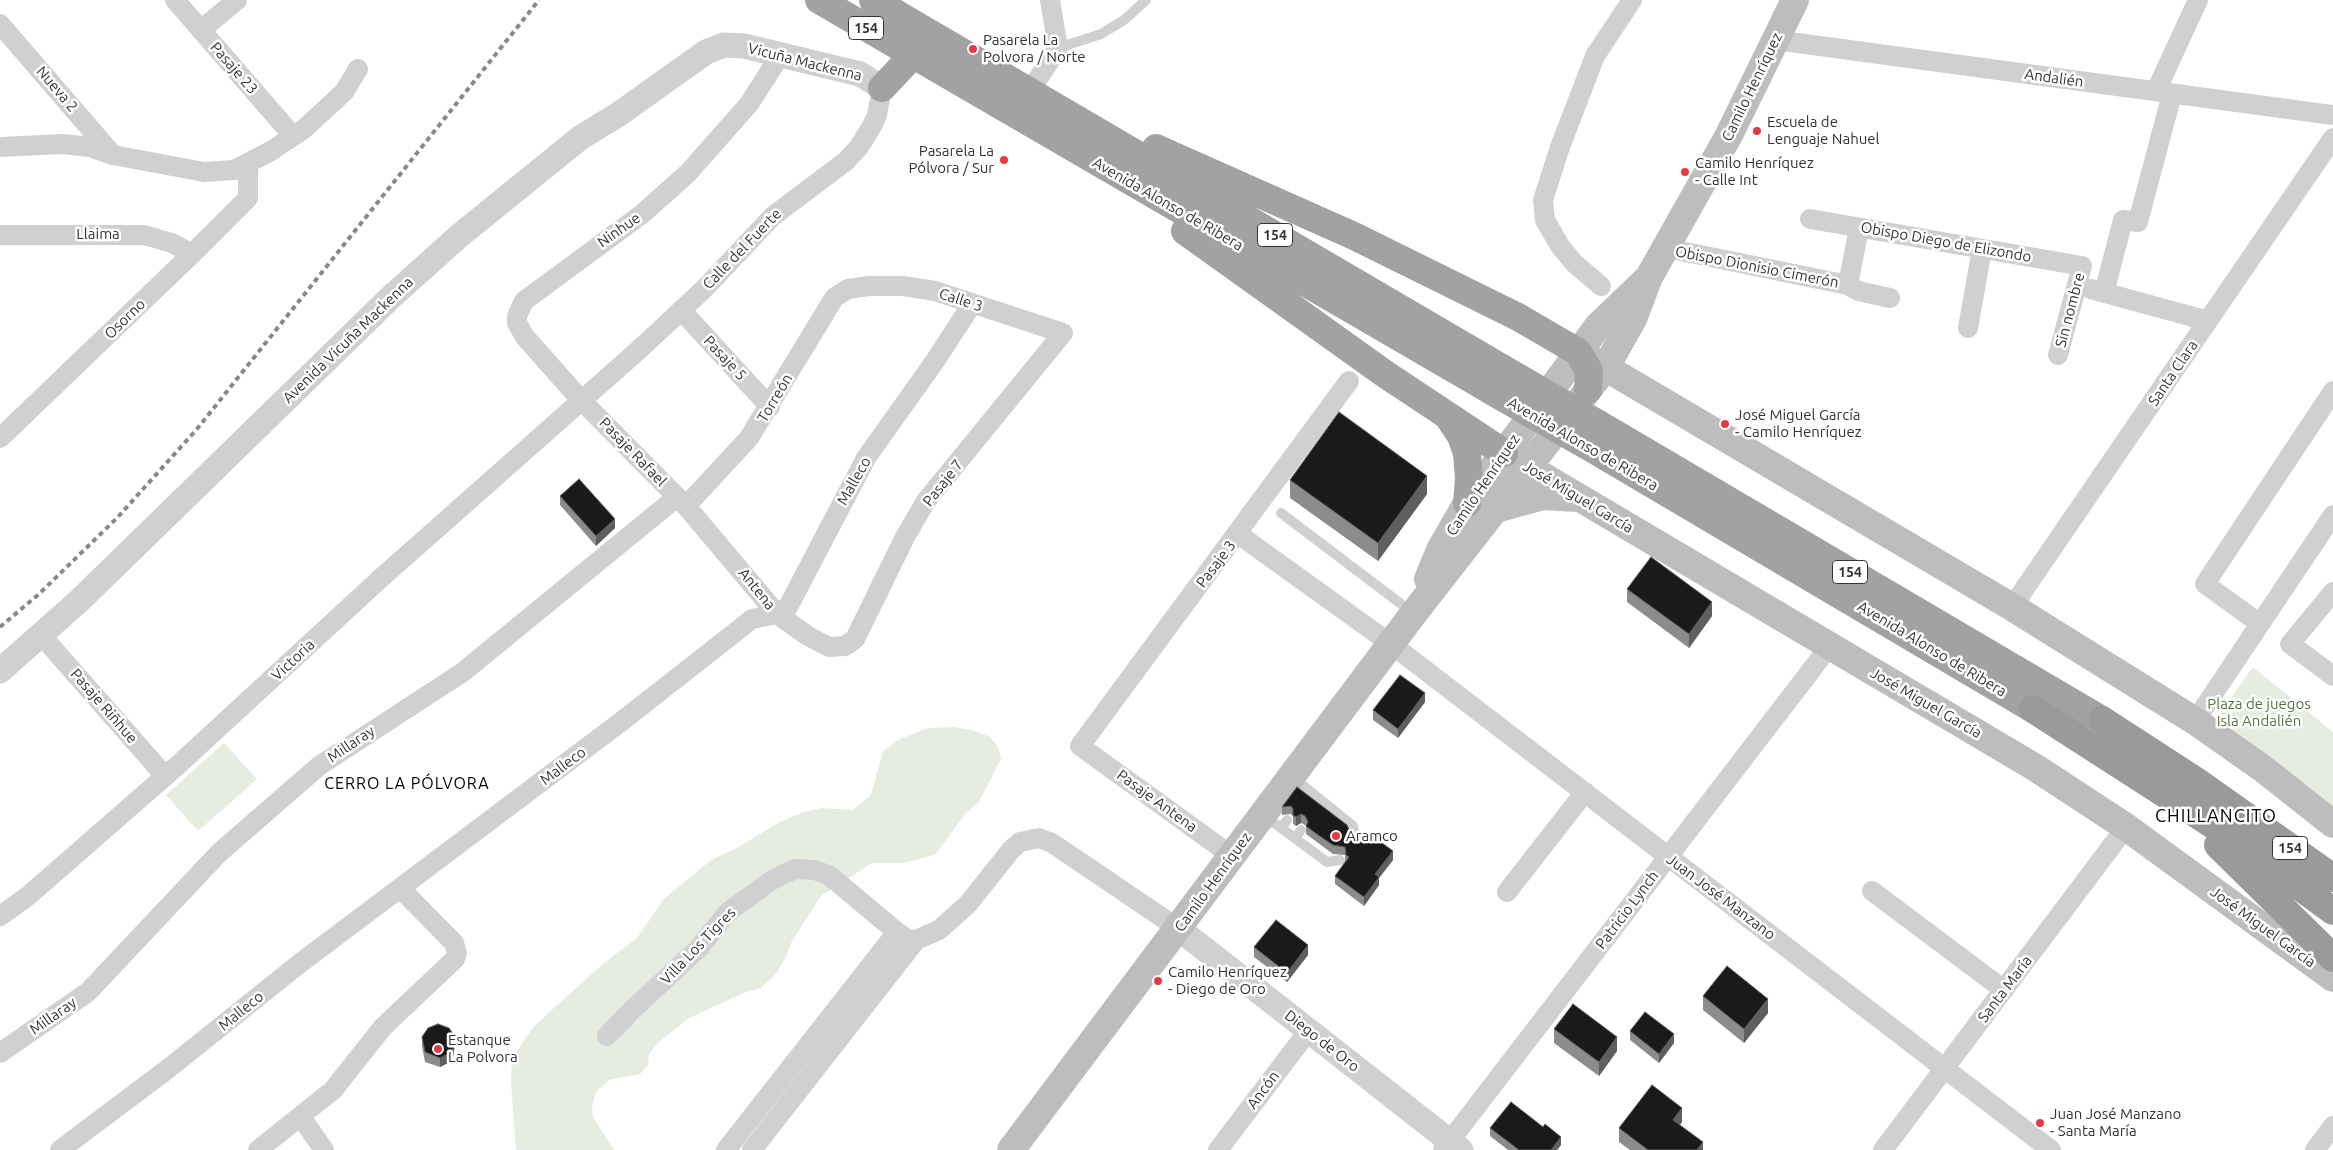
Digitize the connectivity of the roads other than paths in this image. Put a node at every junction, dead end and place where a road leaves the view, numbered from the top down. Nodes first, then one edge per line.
1 (175, 0) edge
2 (237, 0) edge
3 (819, 0) edge
4 (873, 0) edge
5 (1050, 0) edge
6 (1146, 0) edge
7 (1632, 0) edge
8 (1795, 0) edge
9 (2198, 0) edge
10 (0, 24) edge
11 (201, 30) junction
12 (1775, 40) junction
13 (724, 46) joint
14 (1058, 48) junction
15 (781, 54) junction
16 (913, 55) junction
17 (358, 69) dead end
18 (882, 88) junction
19 (2164, 93) junction
20 (1039, 97) junction
21 (2333, 115) edge
22 (293, 136) junction
23 (1053, 138) junction
24 (2333, 138) edge
25 (0, 147) edge
26 (113, 155) junction
27 (248, 165) junction
28 (1810, 219) dead end
29 (1859, 228) junction
30 (2, 236) edge
31 (1666, 248) junction
32 (1982, 248) junction
33 (192, 254) junction
34 (2082, 266) joint
35 (1649, 277) junction
36 (1848, 285) junction
37 (1601, 286) dead end
38 (2077, 286) junction
39 (856, 287) joint
40 (2104, 293) junction
41 (1890, 298) dead end
42 (972, 304) junction
43 (680, 310) junction
44 (2208, 321) junction
45 (1968, 328) dead end
46 (1063, 333) joint
47 (1578, 352) junction
48 (2058, 355) dead end
49 (1606, 367) junction
50 (1496, 379) junction
51 (1349, 381) dead end
52 (1588, 390) junction
53 (2333, 391) edge
54 (580, 399) junction
55 (770, 406) junction
56 (1446, 415) junction
57 (1521, 430) junction
58 (1591, 434) junction
59 (0, 438) edge
60 (1504, 453) junction
61 (1528, 466) junction
62 (1577, 498) junction
63 (682, 502) junction
64 (1467, 503) junction
65 (1496, 508) junction
66 (1281, 513) dead end
67 (2333, 515) edge
68 (1238, 534) junction
69 (2333, 592) edge
70 (2012, 607) junction
71 (1414, 613) junction
72 (776, 614) junction
73 (2259, 623) junction
74 (42, 636) junction
75 (1392, 644) junction
76 (845, 646) joint
77 (1829, 647) junction
78 (0, 671) edge
79 (2333, 676) edge
80 (2194, 721) junction
81 (1080, 746) joint
82 (165, 776) junction
83 (1303, 780) junction
84 (2150, 783) junction
85 (1584, 792) junction
86 (1303, 800) edge
87 (2249, 817) junction
88 (1275, 824) junction
89 (2333, 824) edge
90 (2126, 827) junction
91 (1355, 840) edge
92 (1232, 856) junction
93 (1668, 856) junction
94 (1340, 860) dead end
95 (2333, 865) edge
96 (2333, 878) edge
97 (400, 888) junction
98 (1872, 891) dead end
99 (1506, 892) dead end
100 (2333, 911) edge
101 (0, 916) edge
102 (1179, 929) junction
103 (897, 932) junction
104 (916, 940) junction
105 (2333, 958) edge
106 (2333, 978) edge
107 (2004, 990) junction
108 (1309, 1030) junction
109 (608, 1036) dead end
110 (0, 1053) edge
111 (1945, 1069) junction
112 (301, 1118) junction
113 (1451, 1147) edge
114 (60, 1150) edge
115 (258, 1150) edge
116 (324, 1150) edge
117 (726, 1150) edge
118 (752, 1150) edge
119 (1012, 1150) edge
120 (1218, 1150) edge
121 (1883, 1150) edge
122 (2051, 1150) edge

1 - 11 street, Pasaje 23
2 - 11 street
3 - 16 highway, Avenida Alonso de Ribera / 154
4 - 20 highway, Avenida Alonso de Ribera / 154
5 - 14 street
6 - 14 lane
7 - 37 street
8 - 12 main road, Camilo Henríquez
9 - 19 street
10 - 26 street, Nueva 2
11 - 22 street, Pasaje 23
12 - 19 street, Andalién
12 - 31 main road, Camilo Henríquez
13 - 15 street, Vicuña Mackenna
13 - 74 street, Avenida Vicuña Mackenna
14 - 20 street
15 - 18 street, Vicuña Mackenna
15 - 54 street, Ninhue
16 - 18 highway
16 - 23 highway, Avenida Alonso de Ribera / 154
17 - 22 street
18 - 43 street, Calle del Fuerte
19 - 21 street, Andalién
19 - 40 street
20 - 47 highway
20 - 50 highway, Avenida Alonso de Ribera / 154
22 - 27 street
23 - 50 highway, Avenida Alonso de Ribera / 154
23 - 56 highway
24 - 44 street, Santa Clara
25 - 26 street
26 - 27 street
27 - 33 street, Osorno
28 - 29 street, Obispo Diego de Elizondo
29 - 32 street, Obispo Diego de Elizondo
29 - 36 street, Obispo Dionisio Cimerón
30 - 33 street, Llaima
31 - 35 main road, Camilo Henríquez
31 - 36 street, Obispo Dionisio Cimerón
32 - 34 street, Obispo Diego de Elizondo
32 - 45 street
33 - 59 street, Osorno
34 - 38 street, Sin nombre
35 - 47 main road, Camilo Henríquez
35 - 49 main road, Camilo Henríquez
36 - 41 street, Obispo Dionisio Cimerón
38 - 40 street
38 - 48 street, Sin nombre
39 - 42 street, Calle 3
39 - 55 street, Torreón
40 - 44 street
42 - 46 street, Calle 3
42 - 72 street, Malleco
43 - 54 street, Calle del Fuerte
43 - 55 street, Pasaje 5
44 - 70 street, Santa Clara
46 - 76 street, Pasaje 7
47 - 49 main road
47 - 52 highway
47 - 57 main road, Camilo Henríquez
49 - 52 main road, Camilo Henríquez
49 - 70 main road
50 - 58 highway, Avenida Alonso de Ribera / 154, bridge
51 - 68 street, Pasaje 3
52 - 61 main road, Camilo Henríquez
53 - 73 street
54 - 63 street, Pasaje Rafael
54 - 82 street, Victoria
55 - 63 street, Torreón
56 - 60 highway
56 - 64 highway
57 - 60 main road, Camilo Henríquez
57 - 61 main road
58 - 84 highway, Avenida Alonso de Ribera / 154
58 - 87 highway, Avenida Alonso de Ribera / 154
60 - 61 main road, José Miguel García
60 - 64 main road, Camilo Henríquez
61 - 62 main road, José Miguel García
61 - 65 main road, Camilo Henríquez
62 - 65 main road
62 - 77 main road, José Miguel García
63 - 72 street, Antena
63 - 110 street, Millaray
64 - 71 main road, Camilo Henríquez
65 - 71 main road, Camilo Henríquez
66 - 71 lane
67 - 73 street
68 - 75 street, Juan José Manzano
68 - 81 street, Pasaje 3
69 - 79 street
70 - 80 main road
71 - 75 main road, Camilo Henríquez
72 - 76 street, Antena
72 - 97 street, Malleco
73 - 80 street
74 - 78 street, Avenida Vicuña Mackenna
74 - 82 street, Pasaje Riñhue
75 - 83 main road, Camilo Henríquez
75 - 85 street, Juan José Manzano
77 - 90 main road, José Miguel García
77 - 93 street, Patricio Lynch
80 - 89 main road
81 - 92 street, Pasaje Antena
82 - 101 street, Victoria
83 - 86 lane
83 - 88 main road, Camilo Henríquez
83 - 91 lane
84 - 100 highway, Avenida Alonso de Ribera / 154
84 - 105 highway
85 - 93 street, Juan José Manzano
85 - 99 street
87 - 95 highway
87 - 96 highway, Avenida Alonso de Ribera / 154
88 - 92 main road, Camilo Henríquez
88 - 94 lane
90 - 106 main road, José Miguel García
90 - 107 street, Santa María
92 - 102 main road, Camilo Henríquez
93 - 111 street, Juan José Manzano
93 - 113 street, Patricio Lynch
97 - 112 street
97 - 114 street, Malleco
98 - 107 street
102 - 104 street, Diego de Oro
102 - 108 street, Diego de Oro
102 - 119 main road, Camilo Henríquez
103 - 104 street, Villa Los Tigres
103 - 109 street, Villa Los Tigres
103 - 117 street
104 - 118 street
107 - 111 street, Santa María
108 - 113 street, Diego de Oro
108 - 120 street, Ancón
111 - 121 street, Santa María
111 - 122 street, Juan José Manzano
112 - 115 street
112 - 116 street

